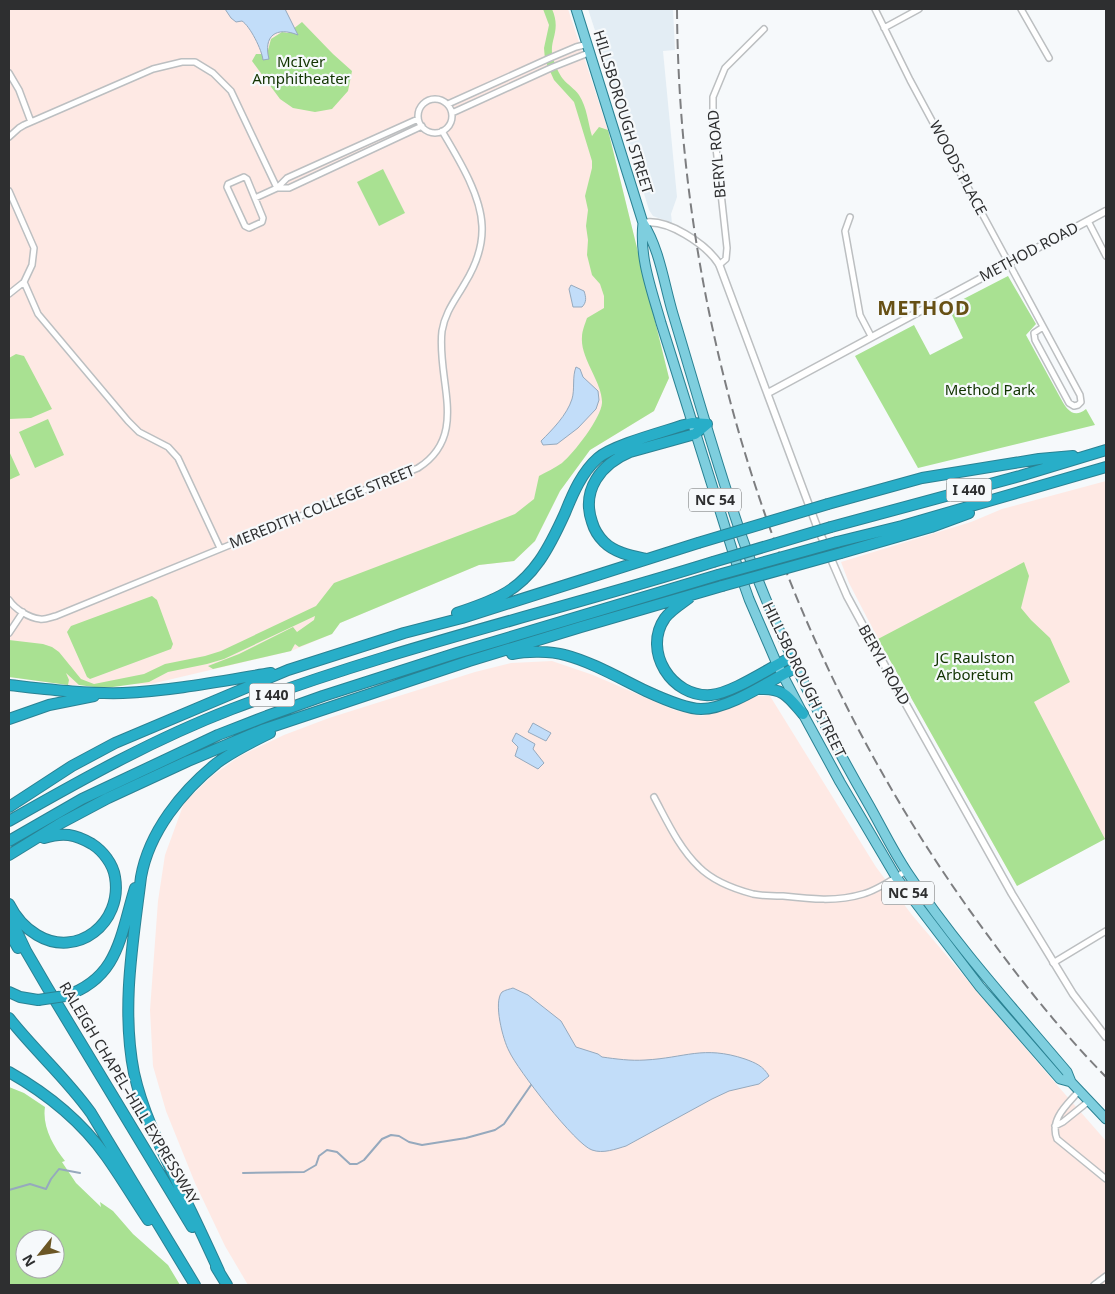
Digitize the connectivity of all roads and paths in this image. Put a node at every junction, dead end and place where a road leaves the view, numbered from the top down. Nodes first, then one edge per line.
1 (576, 9) edge
2 (875, 9) edge
3 (919, 9) edge
4 (1021, 9) edge
5 (884, 28) junction
6 (764, 29) dead end
7 (589, 48) junction
8 (1049, 58) dead end
9 (9, 73) edge
10 (472, 94) junction
11 (476, 102) junction
12 (448, 104) junction
13 (452, 113) junction
14 (418, 119) junction
15 (30, 122) junction
16 (422, 126) junction
17 (442, 131) junction
18 (9, 138) edge
19 (370, 141) junction
20 (374, 150) junction
21 (277, 188) junction
22 (9, 190) edge
23 (255, 198) junction
24 (1106, 211) edge
25 (850, 217) dead end
26 (1088, 221) junction
27 (643, 224) junction
28 (1106, 256) edge
29 (1009, 263) junction
30 (719, 265) junction
31 (24, 282) junction
32 (9, 294) edge
33 (1043, 327) junction
34 (871, 336) junction
35 (768, 393) junction
36 (707, 424) junction
37 (694, 428) junction
38 (1106, 450) edge
39 (1094, 454) junction
40 (1106, 467) edge
41 (1024, 490) junction
42 (220, 548) junction
43 (650, 559) junction
44 (696, 593) junction
45 (9, 600) edge
46 (23, 612) junction
47 (9, 633) edge
48 (404, 634) junction
49 (790, 658) junction
50 (469, 661) junction
51 (777, 664) junction
52 (795, 668) junction
53 (288, 670) junction
54 (783, 674) junction
55 (9, 685) edge
56 (760, 689) junction
57 (107, 693) junction
58 (803, 714) junction
59 (300, 718) junction
60 (9, 719) edge
61 (654, 797) dead end
62 (9, 807) edge
63 (9, 821) edge
64 (9, 841) edge
65 (20, 848) junction
66 (10, 854) edge
67 (142, 868) junction
68 (906, 871) junction
69 (896, 877) junction
70 (9, 904) edge
71 (9, 914) edge
72 (1106, 931) edge
73 (9, 932) edge
74 (1053, 963) junction
75 (9, 992) edge
76 (9, 1018) edge
77 (1106, 1037) edge
78 (9, 1072) edge
79 (103, 1079) junction
80 (1071, 1082) junction
81 (1079, 1091) junction
82 (1089, 1101) junction
83 (1106, 1119) edge
84 (1054, 1126) junction
85 (1106, 1179) edge
86 (219, 1271) junction
87 (1106, 1276) edge
88 (194, 1285) edge
89 (227, 1285) edge
90 (1094, 1285) edge

1 - 7 main road, HILLSBOROUGH STREET
2 - 5 street, WOODS PLACE
3 - 5 street
4 - 8 street
5 - 29 street, WOODS PLACE
6 - 30 street, BERYL ROAD
7 - 10 street
7 - 11 street
7 - 27 main road, HILLSBOROUGH STREET
9 - 15 street
10 - 11 street
10 - 12 street
11 - 13 street
12 - 13 street
12 - 14 street
13 - 17 street
14 - 16 street
14 - 19 street
15 - 18 street
15 - 21 street
16 - 17 street
16 - 20 street
17 - 42 street, MEREDITH COLLEGE STREET
19 - 20 street
19 - 21 street
20 - 21 street
21 - 23 street
22 - 31 street
23 - 23 street
24 - 26 street, METHOD ROAD
25 - 34 street
26 - 28 street
26 - 29 street, METHOD ROAD
27 - 30 street, BERYL ROAD
27 - 36 main road, HILLSBOROUGH STREET
27 - 37 main road, HILLSBOROUGH STREET
29 - 33 street, WOODS PLACE
29 - 34 street, METHOD ROAD
30 - 35 street, BERYL ROAD
31 - 32 street
31 - 42 street, MEREDITH COLLEGE STREET
33 - 33 street, WOODS PLACE
34 - 35 street, METHOD ROAD
35 - 74 street, BERYL ROAD
36 - 37 highway
36 - 49 main road, HILLSBOROUGH STREET / NC 54
37 - 43 highway
37 - 48 highway
37 - 51 main road, HILLSBOROUGH STREET / NC 54
38 - 39 highway, I 440
39 - 43 highway, bridge
39 - 63 highway, I 440, bridge
40 - 41 highway, I 440
41 - 44 highway, bridge
41 - 64 highway, I 440, bridge
42 - 46 street, MEREDITH COLLEGE STREET
43 - 48 highway
44 - 50 highway
44 - 51 highway
45 - 46 street, MEREDITH COLLEGE STREET
46 - 47 street
48 - 53 highway
49 - 51 highway
49 - 52 main road, HILLSBOROUGH STREET / NC 54
50 - 56 highway
50 - 59 highway
51 - 54 main road, HILLSBOROUGH STREET / NC 54
52 - 54 highway
52 - 68 main road, HILLSBOROUGH STREET / NC 54
53 - 57 highway
53 - 62 highway
54 - 56 highway
54 - 58 main road, HILLSBOROUGH STREET / NC 54
55 - 57 highway
56 - 58 highway
57 - 60 highway
58 - 69 main road, HILLSBOROUGH STREET / NC 54
59 - 65 highway
59 - 67 highway
61 - 69 street
65 - 66 highway
65 - 70 highway
67 - 75 highway, bridge
67 - 86 highway
68 - 69 street
68 - 80 main road, HILLSBOROUGH STREET / NC 54
69 - 80 main road, HILLSBOROUGH STREET / NC 54
71 - 79 highway, RALEIGH CHAPEL–HILL EXPRESSWAY
72 - 74 street
73 - 79 highway
74 - 77 street, BERYL ROAD
76 - 88 highway
78 - 88 highway
79 - 86 highway, RALEIGH CHAPEL–HILL EXPRESSWAY
80 - 81 main road, HILLSBOROUGH STREET / NC 54
81 - 82 main road, HILLSBOROUGH STREET / NC 54
81 - 84 street
82 - 83 main road, HILLSBOROUGH STREET / NC 54
82 - 84 street
84 - 85 street
86 - 89 highway, RALEIGH CHAPEL–HILL EXPRESSWAY
87 - 90 street

